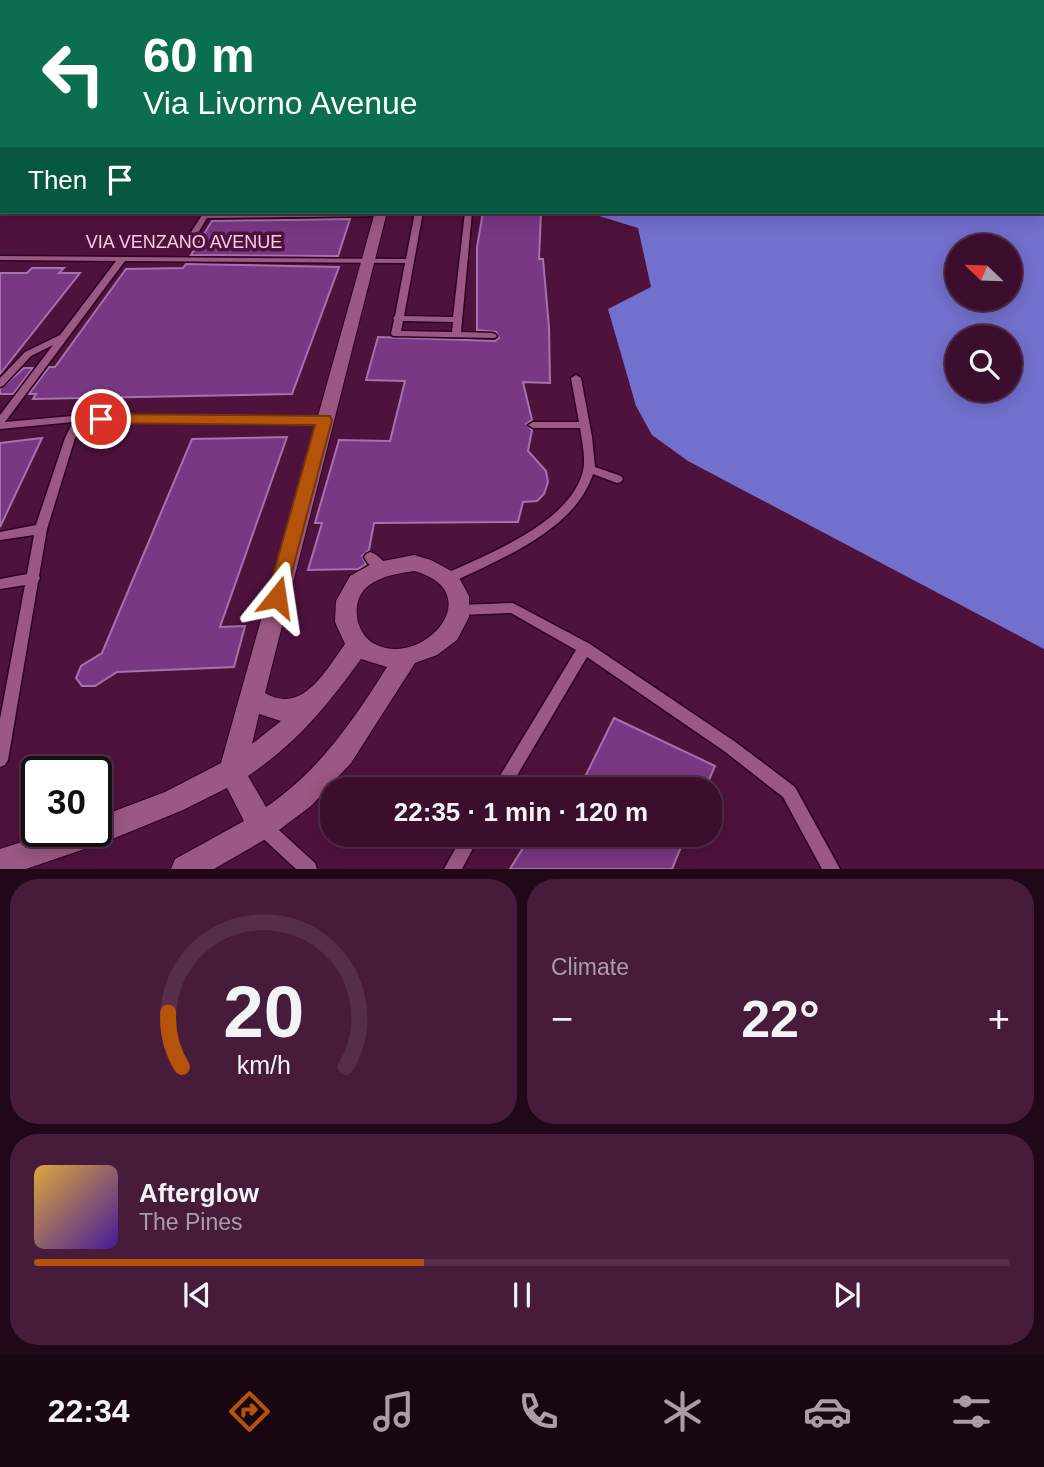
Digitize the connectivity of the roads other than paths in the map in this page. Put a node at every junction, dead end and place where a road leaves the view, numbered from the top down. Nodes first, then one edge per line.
1 (206, 214) edge
2 (381, 214) edge
3 (419, 214) edge
4 (469, 214) edge
5 (191, 238) dead end
6 (0, 258) edge
7 (123, 258) junction
8 (368, 258) junction
9 (407, 261) junction
10 (397, 318) junction
11 (458, 320) junction
12 (456, 335) junction
13 (64, 336) junction
14 (492, 336) dead end
15 (576, 378) dead end
16 (0, 384) edge
17 (80, 419) junction
18 (324, 420) junction
19 (0, 424) edge
20 (533, 425) dead end
21 (583, 425) junction
22 (589, 469) junction
23 (617, 479) dead end
24 (41, 529) junction
25 (0, 536) edge
26 (34, 578) junction
27 (449, 578) junction
28 (0, 584) edge
29 (460, 610) junction
30 (358, 645) junction
31 (584, 649) junction
32 (407, 656) junction
33 (251, 697) junction
34 (311, 704) junction
35 (4, 718) edge
36 (0, 760) edge
37 (232, 771) junction
38 (507, 777) edge
39 (261, 825) junction
40 (465, 847) edge
41 (0, 863) edge
42 (185, 869) edge
43 (309, 869) edge
44 (452, 869) edge
45 (832, 869) edge

1 - 5 lane
2 - 8 street
3 - 9 lane
4 - 11 lane
6 - 7 lane, VIA VENZANO AVENUE
7 - 8 lane, VIA VENZANO AVENUE
7 - 13 lane
8 - 9 lane, VIA VENZANO AVENUE
8 - 18 street
9 - 10 lane
10 - 11 lane
10 - 12 lane
11 - 12 lane
12 - 14 lane
13 - 16 lane
13 - 19 lane
15 - 21 lane
17 - 18 lane
17 - 19 lane
17 - 24 lane
18 - 33 street
20 - 21 lane
21 - 22 lane
22 - 23 lane
22 - 27 lane
24 - 25 lane
24 - 26 lane
26 - 28 lane
26 - 35 lane
27 - 29 street
27 - 30 street
29 - 31 lane
29 - 32 street
30 - 32 street
30 - 34 street
31 - 38 lane
31 - 45 lane
32 - 39 street
33 - 34 street
33 - 37 street
34 - 37 street
35 - 36 lane
37 - 39 street
37 - 41 street
39 - 42 street
39 - 43 lane
40 - 44 lane

